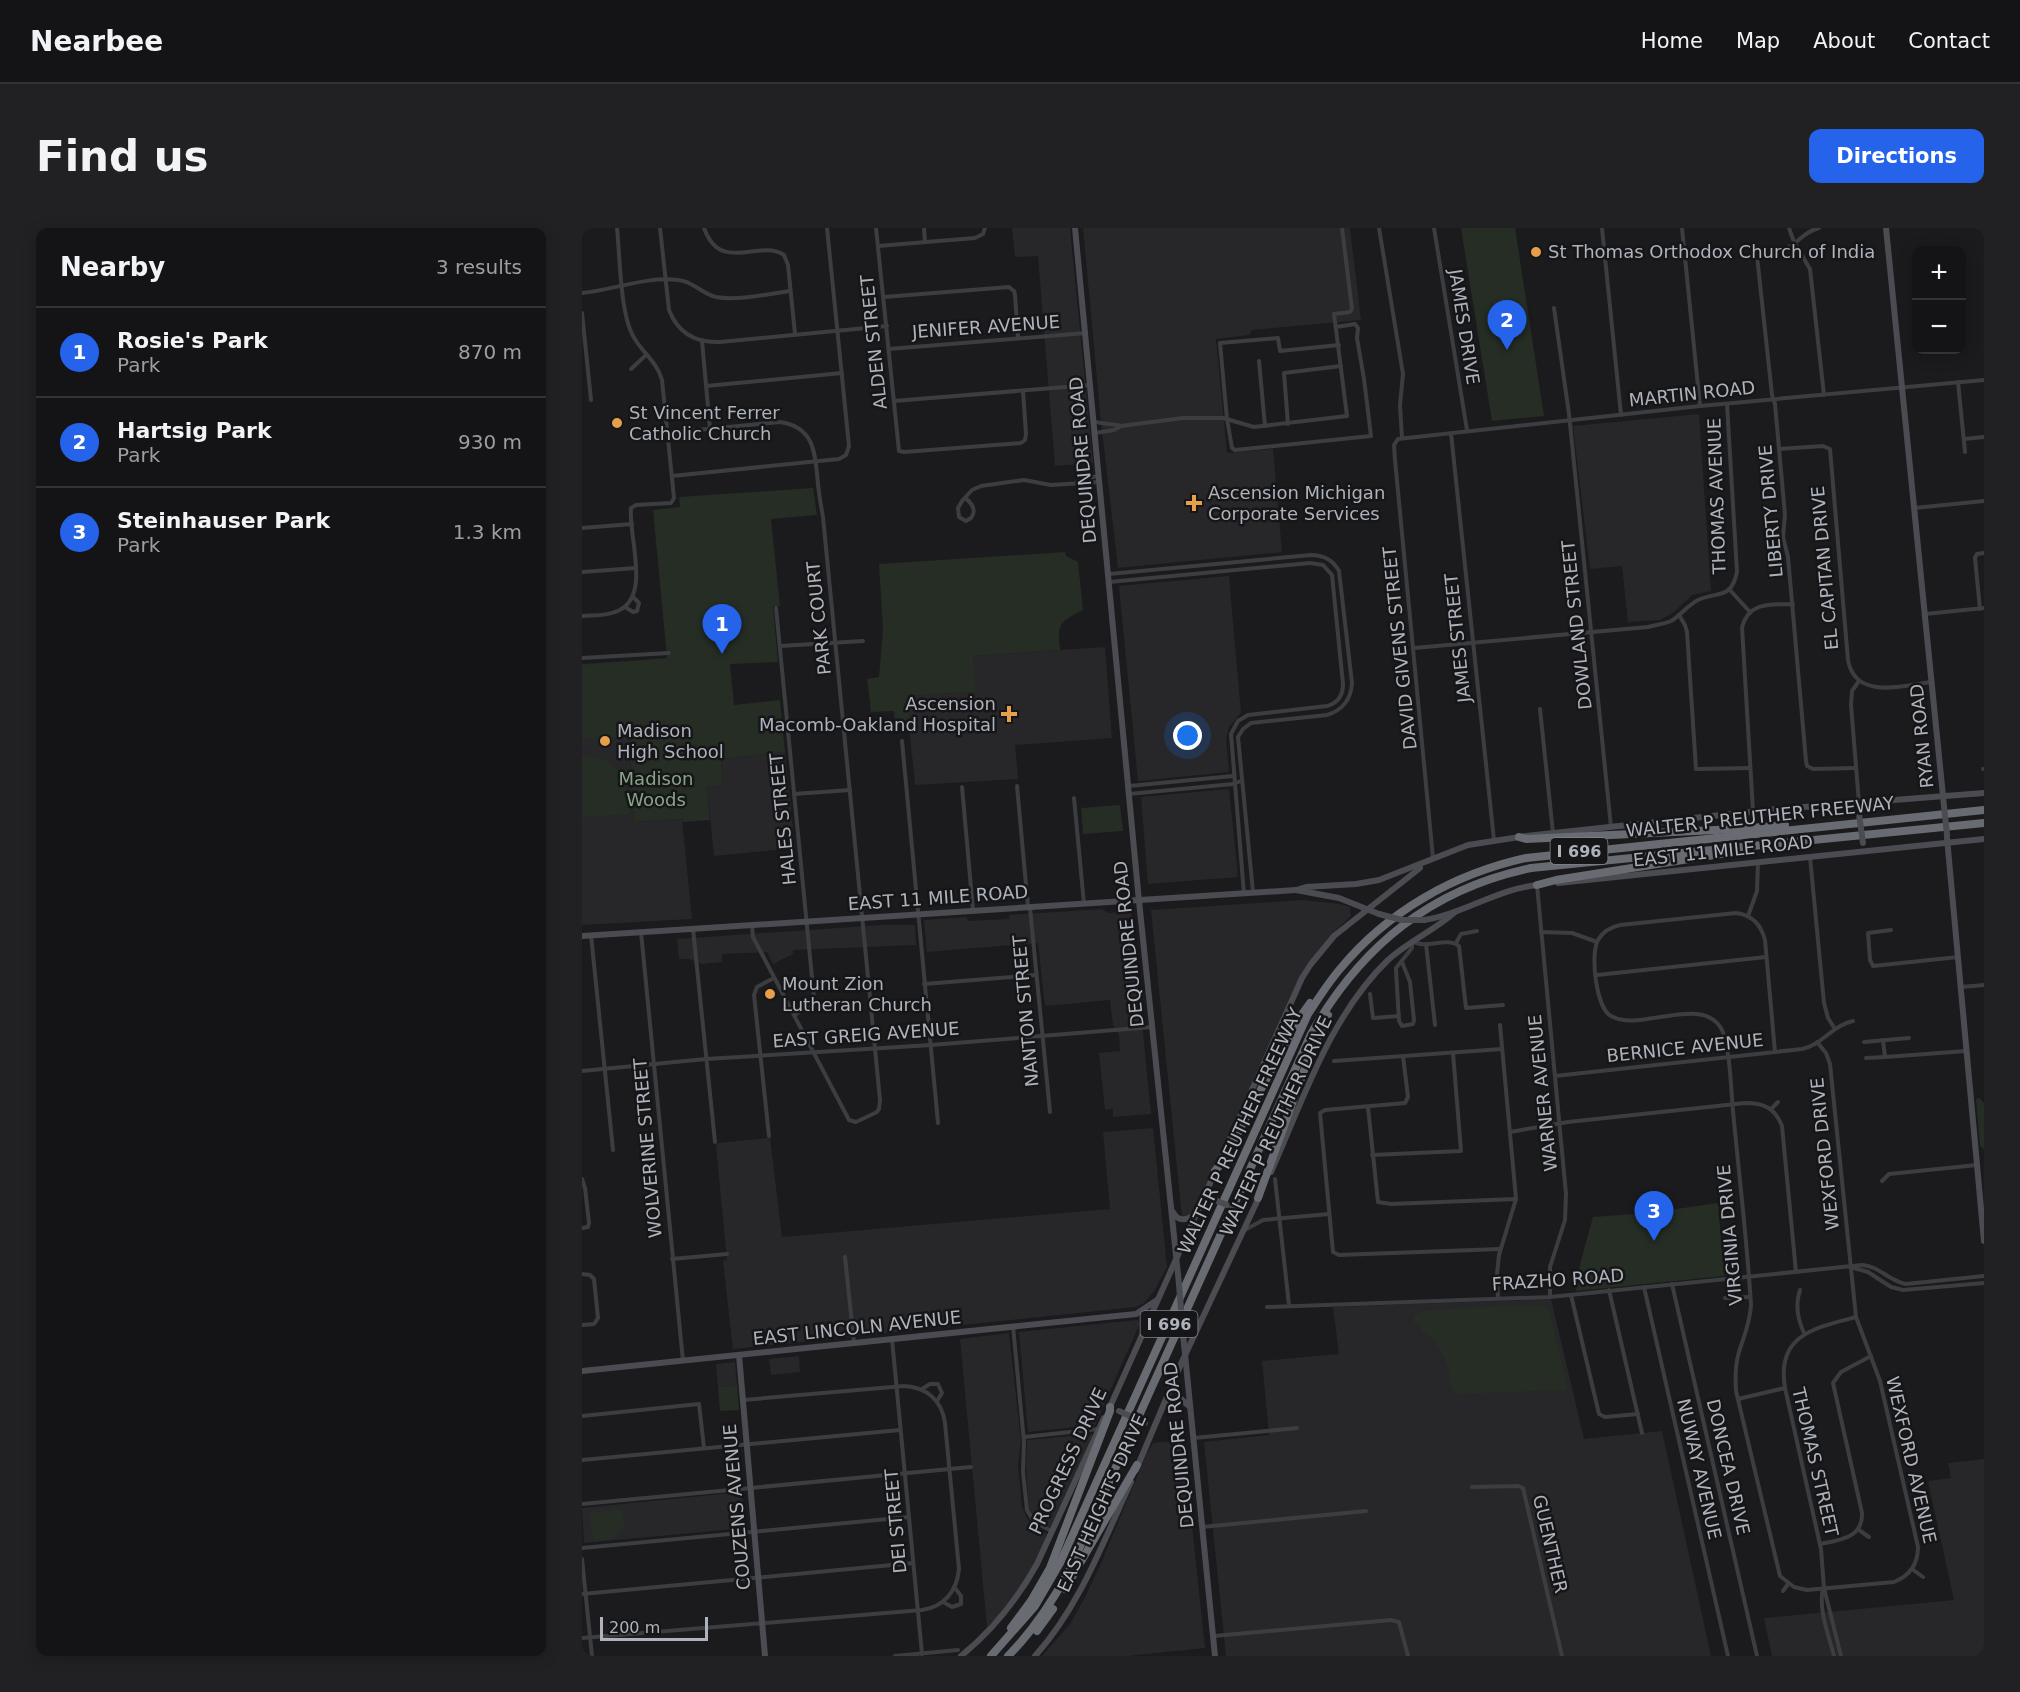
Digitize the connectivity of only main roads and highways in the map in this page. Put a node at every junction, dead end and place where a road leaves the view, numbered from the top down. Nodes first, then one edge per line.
1 (1075, 228) edge
2 (1886, 228) edge
3 (1984, 793) edge
4 (1943, 796) junction
5 (1859, 803) junction
6 (1984, 810) edge
7 (1852, 823) junction
8 (1984, 823) edge
9 (1519, 837) junction
10 (1947, 838) junction
11 (1984, 839) edge
12 (1805, 840) junction
13 (1870, 850) junction
14 (1433, 859) junction
15 (1537, 885) junction
16 (1296, 890) junction
17 (1377, 900) junction
18 (1139, 901) junction
19 (1350, 902) junction
20 (1366, 909) junction
21 (1455, 912) junction
22 (1379, 914) junction
23 (1350, 922) junction
24 (582, 936) edge
25 (1353, 972) junction
26 (1330, 982) junction
27 (1215, 1171) junction
28 (1205, 1195) junction
29 (1258, 1198) junction
30 (1170, 1206) junction
31 (1198, 1211) junction
32 (1250, 1215) junction
33 (1984, 1241) edge
34 (1176, 1260) junction
35 (1158, 1299) junction
36 (1136, 1314) junction
37 (1146, 1326) junction
38 (739, 1355) junction
39 (1186, 1356) junction
40 (582, 1371) edge
41 (1115, 1395) junction
42 (1110, 1407) junction
43 (1162, 1407) junction
44 (1191, 1407) junction
45 (1154, 1427) junction
46 (1137, 1465) junction
47 (1003, 1644) junction
48 (959, 1653) edge
49 (765, 1656) edge
50 (991, 1656) edge
51 (1008, 1656) edge
52 (1035, 1656) edge
53 (1215, 1656) edge

1 - 18 main road, DEQUINDRE ROAD
2 - 4 main road, RYAN ROAD
3 - 4 main road, EAST 11 MILE ROAD
4 - 5 main road, EAST 11 MILE ROAD
4 - 10 main road, RYAN ROAD, bridge
5 - 9 main road, EAST 11 MILE ROAD
5 - 13 main road, bridge
6 - 7 highway, WALTER P REUTHER FREEWAY / I 696
7 - 9 highway
7 - 26 highway, WALTER P REUTHER FREEWAY / I 696
8 - 12 highway, WALTER P REUTHER FREEWAY / I 696
9 - 14 main road, EAST 11 MILE ROAD
10 - 11 main road, EAST 11 MILE ROAD
10 - 13 main road, EAST 11 MILE ROAD
10 - 33 main road, RYAN ROAD
12 - 15 highway
12 - 25 highway, WALTER P REUTHER FREEWAY / I 696
13 - 15 main road, EAST 11 MILE ROAD
14 - 16 main road, EAST 11 MILE ROAD
14 - 17 main road, WALTER P REUTHER DRIVE
15 - 21 main road, EAST 11 MILE ROAD
16 - 18 main road, EAST 11 MILE ROAD
16 - 19 main road, EAST 11 MILE ROAD
17 - 20 main road, WALTER P REUTHER DRIVE
17 - 22 main road
18 - 24 main road, EAST 11 MILE ROAD
18 - 30 main road, DEQUINDRE ROAD
19 - 20 main road, EAST 11 MILE ROAD
19 - 23 main road
20 - 22 main road, EAST 11 MILE ROAD
20 - 23 main road, WALTER P REUTHER DRIVE
21 - 22 main road, EAST 11 MILE ROAD, bridge
21 - 29 main road, WALTER P REUTHER DRIVE
23 - 27 main road, WALTER P REUTHER DRIVE
25 - 29 highway
25 - 51 highway, WALTER P REUTHER FREEWAY / I 696
26 - 27 highway
26 - 47 highway, WALTER P REUTHER FREEWAY / I 696
27 - 28 main road, WALTER P REUTHER DRIVE
28 - 31 main road, WALTER P REUTHER DRIVE
28 - 32 main road, bridge
29 - 32 main road, WALTER P REUTHER DRIVE
30 - 31 main road
30 - 34 main road, DEQUINDRE ROAD
31 - 34 main road, WALTER P REUTHER DRIVE
32 - 39 main road, WALTER P REUTHER DRIVE
34 - 35 main road, PROGRESS DRIVE
34 - 39 main road, DEQUINDRE ROAD, bridge
35 - 36 main road, EAST LINCOLN AVENUE
35 - 37 main road, PROGRESS DRIVE
36 - 37 main road
36 - 38 main road, EAST LINCOLN AVENUE
37 - 41 main road, PROGRESS DRIVE
38 - 40 main road, EAST LINCOLN AVENUE
38 - 49 main road, COUZENS AVENUE
39 - 43 main road, EAST HEIGHTS DRIVE
39 - 44 main road, DEQUINDRE ROAD
41 - 42 main road, PROGRESS DRIVE
41 - 45 main road, bridge
42 - 47 highway
42 - 48 main road, PROGRESS DRIVE
43 - 44 main road
43 - 45 main road, EAST HEIGHTS DRIVE
44 - 53 main road, DEQUINDRE ROAD
45 - 46 main road, EAST HEIGHTS DRIVE
46 - 51 highway
46 - 52 main road, EAST HEIGHTS DRIVE
47 - 50 highway, WALTER P REUTHER FREEWAY / I 696

